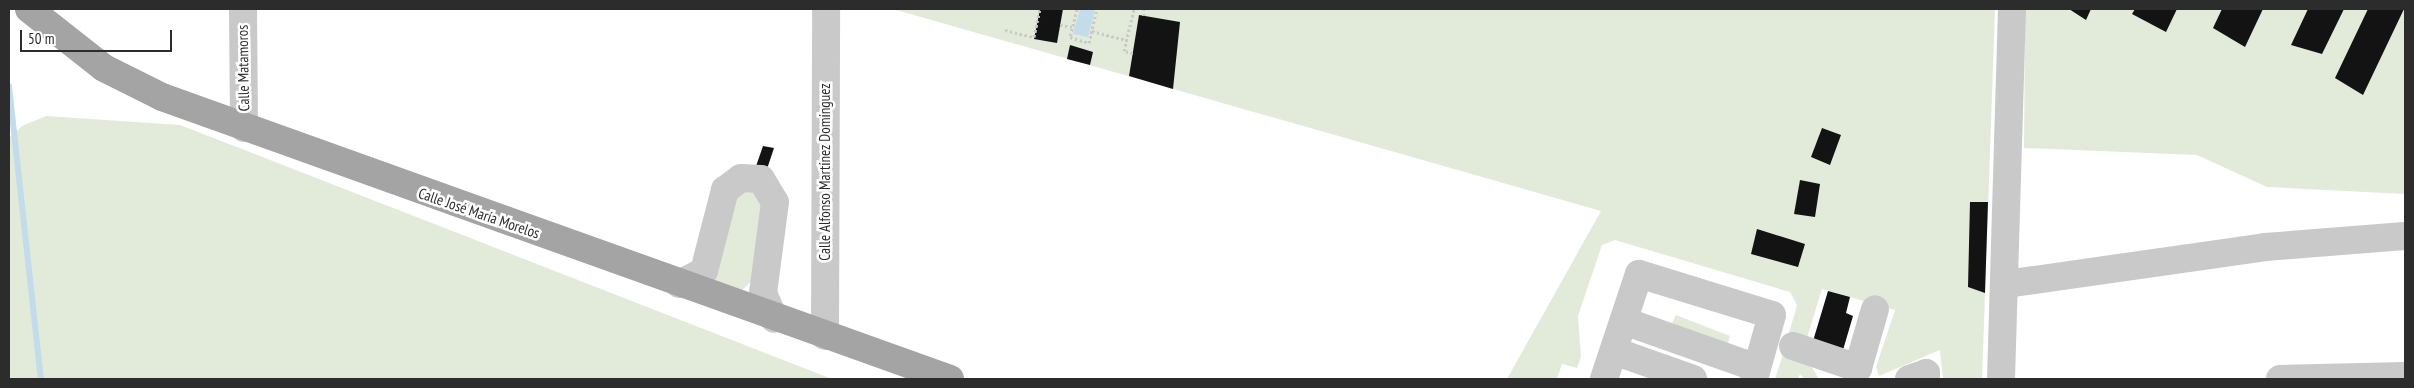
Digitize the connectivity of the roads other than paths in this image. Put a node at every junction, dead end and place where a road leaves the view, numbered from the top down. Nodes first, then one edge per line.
1 (29, 9) edge
2 (242, 9) edge
3 (826, 9) edge
4 (2012, 9) edge
5 (244, 128) junction
6 (2405, 236) edge
7 (679, 284) junction
8 (2006, 284) junction
9 (1875, 310) dead end
10 (774, 319) junction
11 (824, 336) junction
12 (1619, 336) junction
13 (1793, 346) dead end
14 (1846, 371) edge
15 (1750, 376) edge
16 (2405, 376) edge
17 (950, 379) edge
18 (1604, 379) edge
19 (1693, 379) edge
20 (1909, 379) edge
21 (1926, 379) edge
22 (2001, 379) edge
23 (2280, 379) edge

1 - 5 main road, Calle José María Morelos
2 - 5 street, Calle Matamoros
3 - 11 street, Calle Alfonso Martínez Domínguez
4 - 8 street
5 - 7 main road, Calle José María Morelos
6 - 8 street
7 - 10 main road, Calle José María Morelos
7 - 10 street
8 - 22 street
9 - 14 street
10 - 11 main road, Calle José María Morelos
11 - 17 main road, Calle José María Morelos
12 - 15 street
12 - 15 street
12 - 18 street
12 - 19 street
13 - 14 street
16 - 23 street
20 - 21 street

